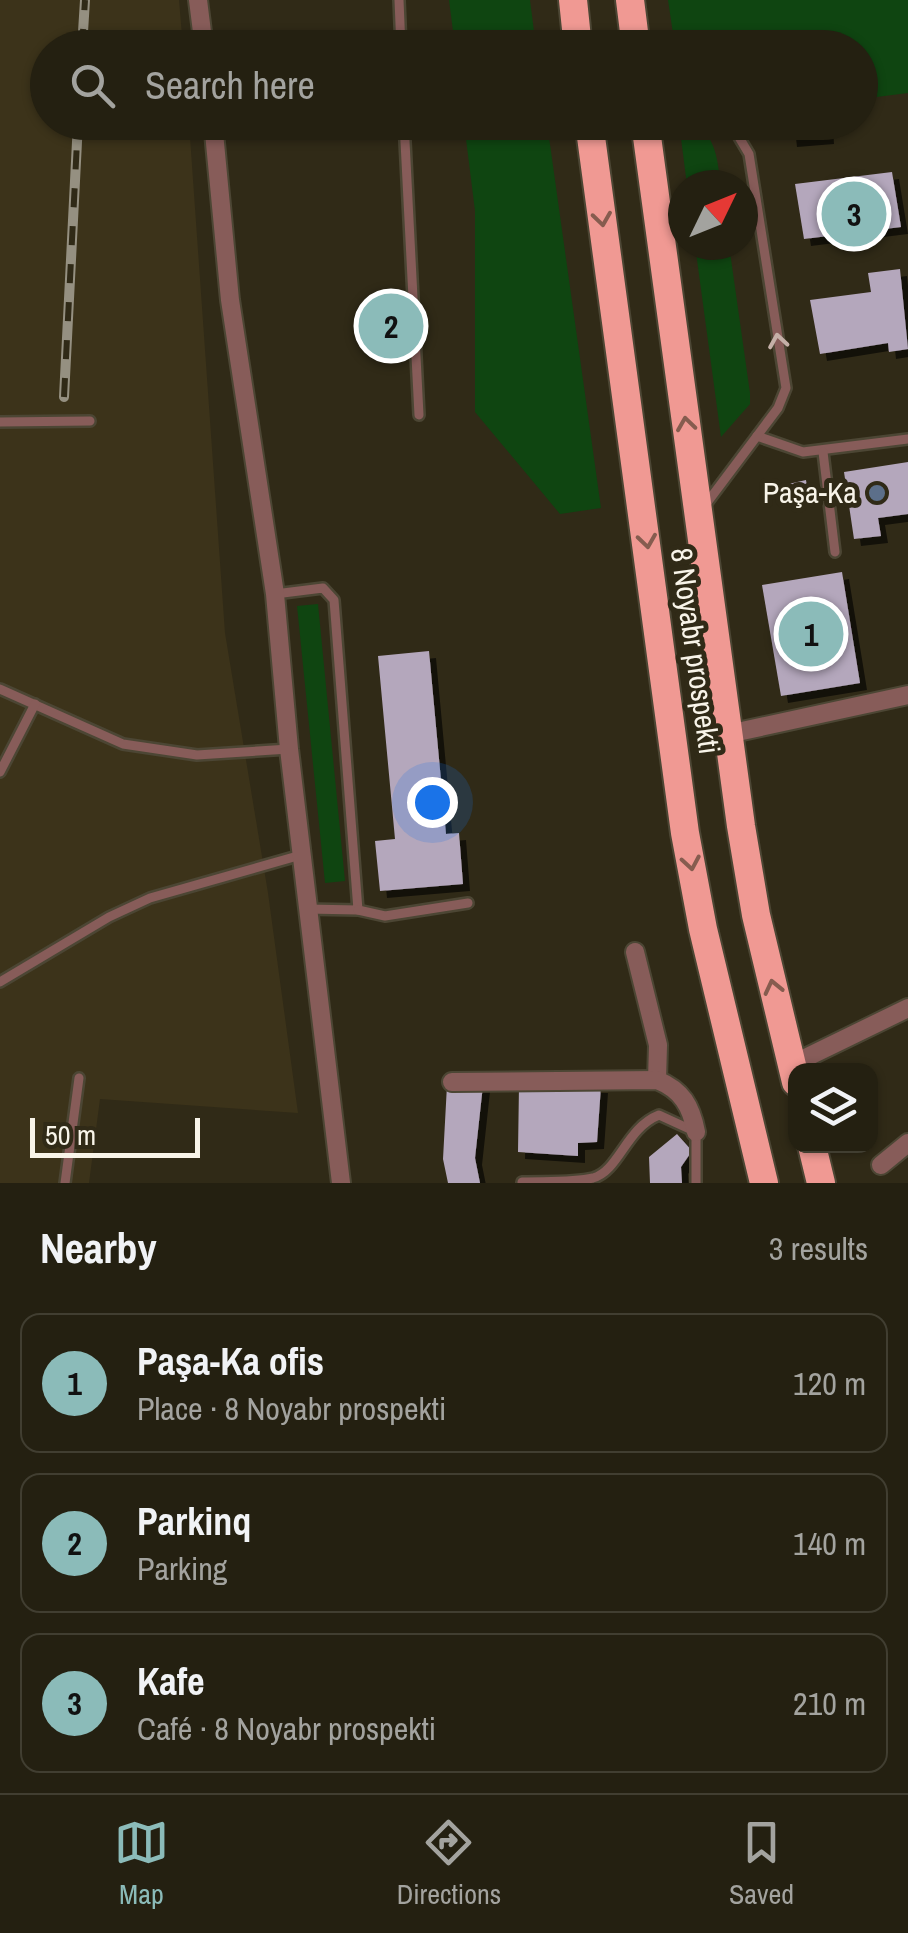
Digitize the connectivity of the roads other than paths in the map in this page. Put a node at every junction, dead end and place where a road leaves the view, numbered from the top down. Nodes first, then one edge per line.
1 (198, 0) edge
2 (399, 0) edge
3 (572, 0) edge
4 (630, 0) edge
5 (202, 30) edge
6 (400, 30) edge
7 (576, 30) edge
8 (634, 30) edge
9 (215, 140) edge
10 (405, 140) edge
11 (591, 140) edge
12 (647, 140) edge
13 (741, 140) edge
14 (419, 415) dead end
15 (0, 422) edge
16 (90, 422) dead end
17 (757, 436) junction
18 (908, 439) edge
19 (823, 452) junction
20 (698, 514) junction
21 (835, 552) dead end
22 (275, 594) junction
23 (0, 689) edge
24 (908, 695) edge
25 (35, 704) junction
26 (728, 734) junction
27 (288, 749) junction
28 (0, 772) edge
29 (301, 855) junction
30 (468, 903) dead end
31 (307, 909) junction
32 (358, 910) junction
33 (635, 952) dead end
34 (0, 982) edge
35 (908, 1008) edge
36 (791, 1063) edge
37 (811, 1063) edge
38 (79, 1078) dead end
39 (656, 1080) junction
40 (452, 1082) dead end
41 (696, 1132) junction
42 (908, 1143) edge
43 (814, 1153) edge
44 (880, 1166) dead end
45 (522, 1182) edge
46 (65, 1183) edge
47 (341, 1183) edge
48 (696, 1183) edge
49 (764, 1183) edge
50 (821, 1183) edge

1 - 5 street
2 - 6 lane
3 - 7 highway
4 - 8 highway
9 - 22 street
10 - 14 lane
11 -> 49 highway, 8 Noyabr prospekti
20 -> 12 highway, 8 Noyabr prospekti
17 -> 13 lane
15 - 16 lane
17 - 19 lane
17 - 20 lane
18 - 19 lane
19 - 21 lane
20 - 26 highway, 8 Noyabr prospekti
22 - 27 street
22 - 32 lane
23 - 25 lane
24 - 26 street
25 - 27 lane
25 - 28 lane
36 -> 26 highway, 8 Noyabr prospekti
27 - 29 street
29 - 31 street
29 - 34 lane
30 - 32 lane
31 - 32 lane
31 - 47 street
33 - 39 street
35 - 37 street
38 - 46 lane
39 - 40 street
39 - 41 street
41 - 45 lane
41 - 48 lane
42 - 44 street
43 - 50 highway

